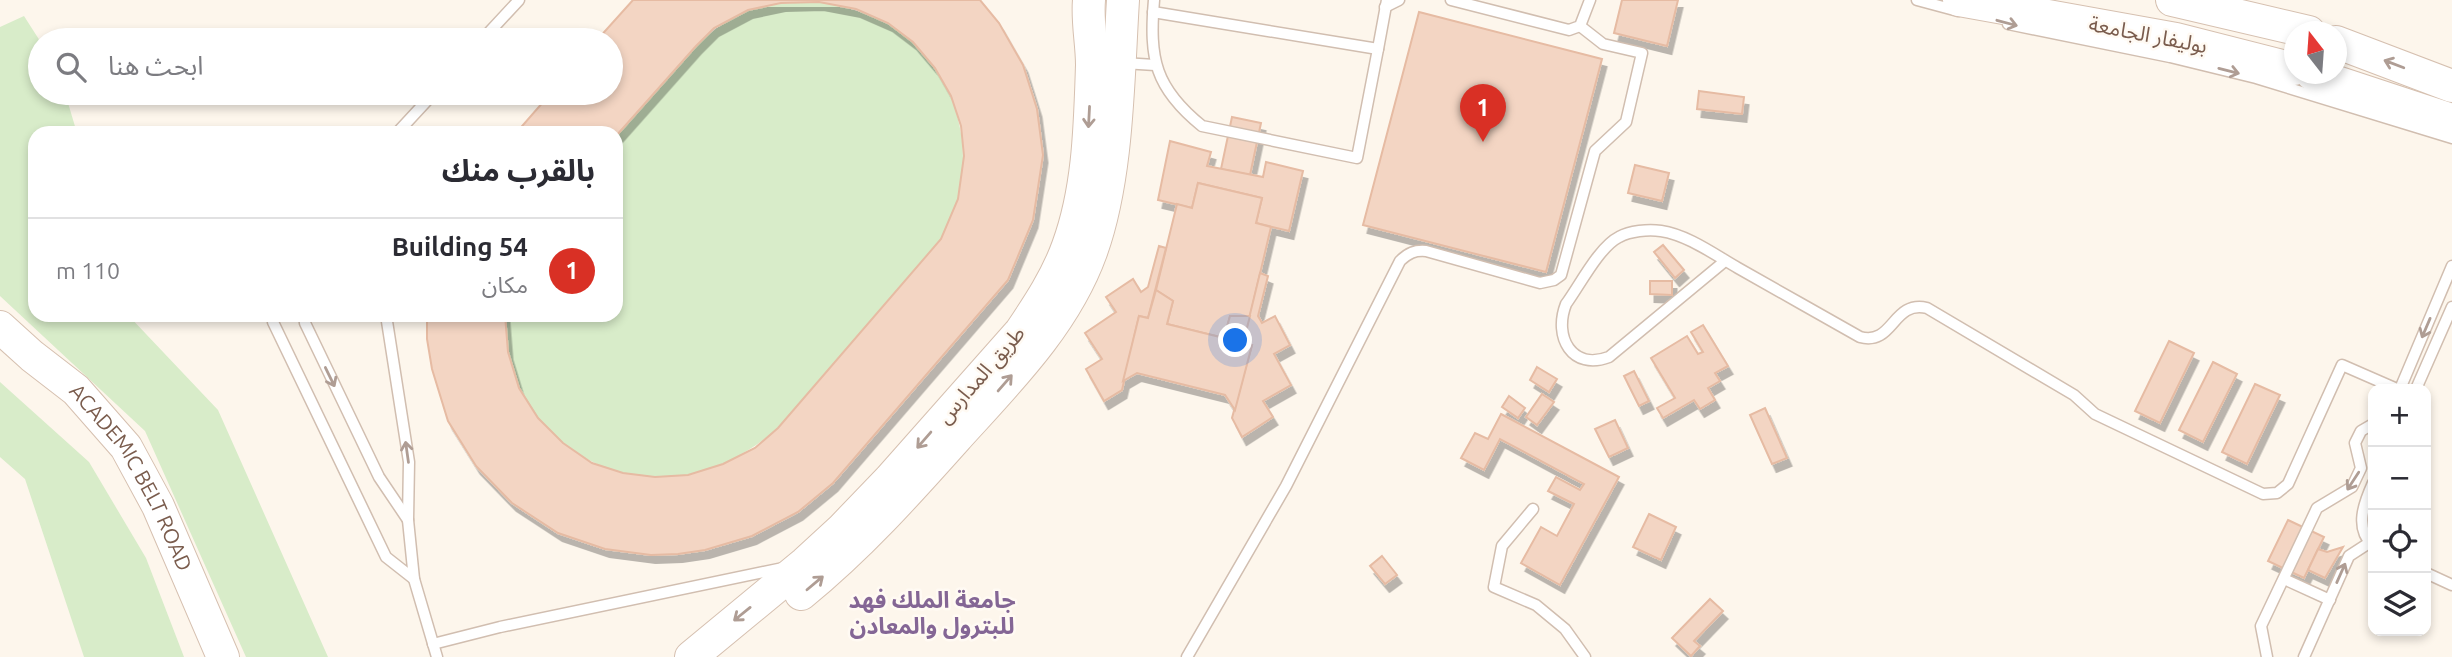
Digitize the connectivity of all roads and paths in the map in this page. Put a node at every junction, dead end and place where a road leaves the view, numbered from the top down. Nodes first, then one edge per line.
1 (519, 0) edge
2 (1089, 0) edge
3 (1123, 0) edge
4 (1399, 0) edge
5 (1451, 0) edge
6 (1590, 0) edge
7 (1917, 0) edge
8 (2172, 0) edge
9 (1386, 3) edge
10 (1153, 6) edge
11 (1964, 7) edge
12 (1997, 21) dead end
13 (1580, 26) junction
14 (2284, 26) edge
15 (493, 28) edge
16 (2347, 46) edge
17 (1378, 49) junction
18 (1106, 62) junction
19 (1155, 65) junction
20 (2284, 66) edge
21 (2342, 84) edge
22 (2452, 86) edge
23 (423, 105) edge
24 (2452, 120) edge
25 (403, 126) edge
26 (2452, 138) edge
27 (1725, 261) junction
28 (2452, 266) edge
29 (2452, 307) edge
30 (274, 322) edge
31 (305, 322) edge
32 (387, 322) edge
33 (0, 327) edge
34 (0, 342) edge
35 (2387, 384) edge
36 (2401, 384) edge
37 (2418, 384) edge
38 (2368, 426) edge
39 (2368, 496) edge
40 (1533, 509) dead end
41 (408, 520) junction
42 (2368, 539) edge
43 (2368, 546) edge
44 (805, 563) junction
45 (2431, 575) edge
46 (414, 579) junction
47 (2284, 579) junction
48 (2452, 585) edge
49 (2330, 600) junction
50 (433, 644) junction
51 (207, 657) edge
52 (223, 657) edge
53 (437, 657) edge
54 (691, 657) edge
55 (724, 657) edge
56 (1187, 657) edge
57 (1585, 657) edge
58 (2267, 657) edge
59 (2304, 657) edge

1 - 15 lane
2 - 18 street, طريق المدارس
3 - 18 street
4 - 9 lane
5 - 13 lane
6 - 13 lane
7 - 11 lane
8 - 14 street, بوليفار الجامعة
9 - 17 lane
10 - 17 lane
10 - 19 lane
11 - 20 street, بوليفار الجامعة
12 -> 26 lane
13 - 56 lane
22 -> 16 street
17 - 19 lane
18 - 19 lane
18 -> 44 street, طريق المدارس
55 -> 18 street
21 - 24 street
23 - 25 lane
27 - 27 lane
27 - 35 lane
28 -> 36 lane
29 - 37 lane
30 - 46 lane
31 -> 41 lane
41 -> 32 lane
33 - 52 street, ACADEMIC BELT ROAD
34 - 51 street, ACADEMIC BELT ROAD
38 -> 47 lane
39 - 42 lane
40 - 57 lane
41 - 46 lane
49 -> 43 lane
44 - 50 lane
44 -> 54 street, طريق المدارس
45 - 48 lane
46 - 50 lane
47 - 49 lane
47 - 58 lane
49 - 59 lane
50 - 53 lane

